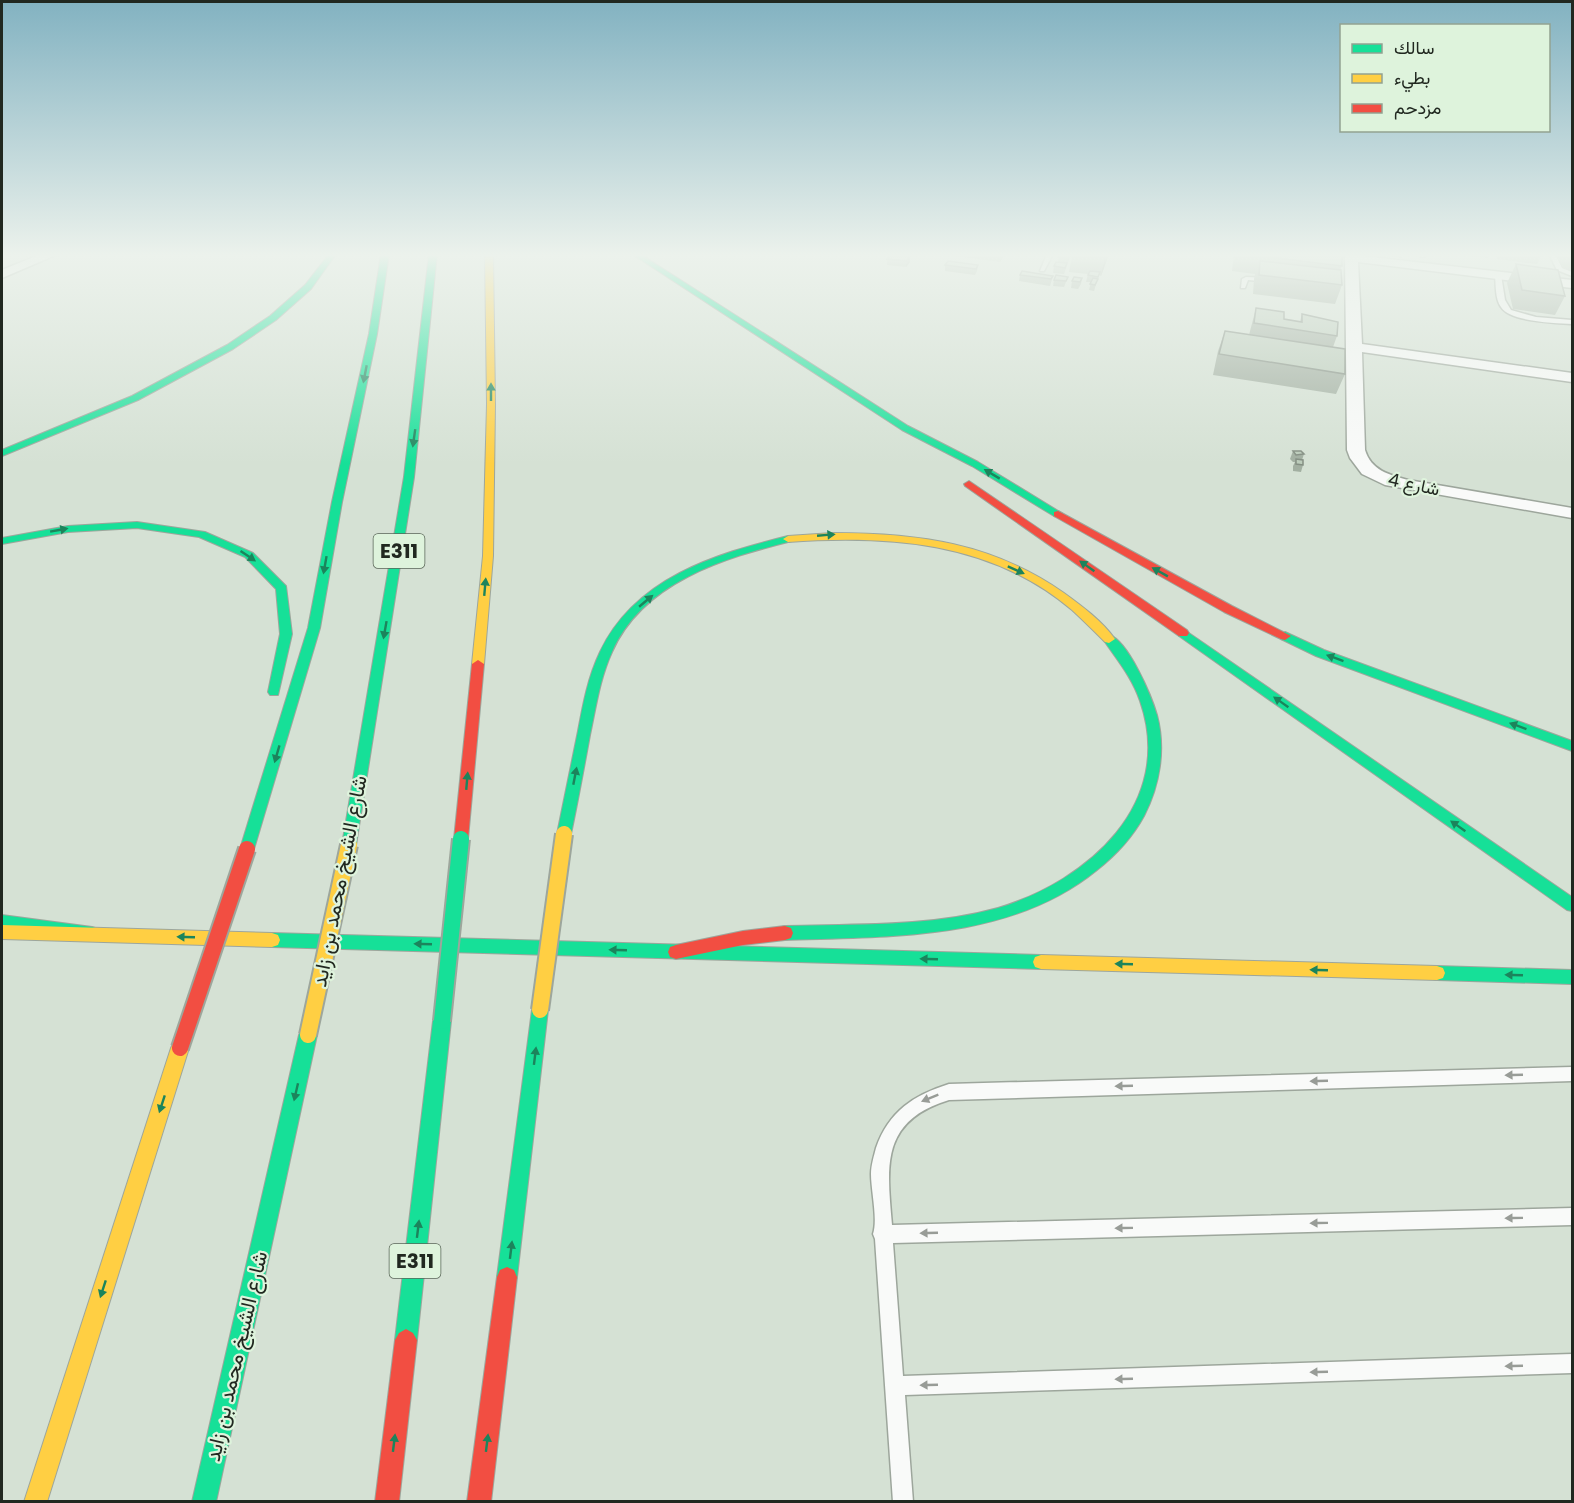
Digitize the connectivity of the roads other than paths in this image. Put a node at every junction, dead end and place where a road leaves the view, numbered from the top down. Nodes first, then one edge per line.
1 (262, 324) edge
2 (374, 324) edge
3 (426, 324) edge
4 (490, 324) edge
5 (744, 324) edge
6 (1352, 324) edge
7 (1355, 347) junction
8 (1572, 377) edge
9 (905, 428) junction
10 (2, 453) edge
11 (934, 457) dead end
12 (960, 477) dead end
13 (1572, 513) edge
14 (2, 541) edge
15 (270, 710) dead end
16 (1572, 746) edge
17 (254, 773) dead end
18 (260, 812) junction
19 (1572, 905) edge
20 (2, 922) edge
21 (2, 932) edge
22 (92, 934) junction
23 (676, 952) junction
24 (1572, 977) edge
25 (1572, 1074) edge
26 (1572, 1217) edge
27 (882, 1234) junction
28 (1572, 1364) edge
29 (894, 1386) junction
30 (35, 1502) edge
31 (204, 1502) edge
32 (387, 1502) edge
33 (479, 1502) edge
34 (903, 1502) edge

1 - 10 main road
2 -> 18 main road
3 -> 31 main road, شارع الشيخ محمد بن زايد / E311, bridge
32 -> 4 main road, E311, bridge
5 - 9 main road
6 - 7 street, شارع 4
7 - 8 street
7 - 13 street, شارع 4
9 - 11 main road
16 -> 9 main road
19 -> 12 main road
14 -> 15 main road
17 - 18 main road
18 -> 30 main road, bridge
20 - 22 main road
21 - 22 main road
23 -> 22 main road
24 -> 23 main road
33 -> 23 main road, bridge
25 -> 27 lane
26 -> 27 lane
27 - 29 lane
28 -> 29 lane
29 - 34 lane

